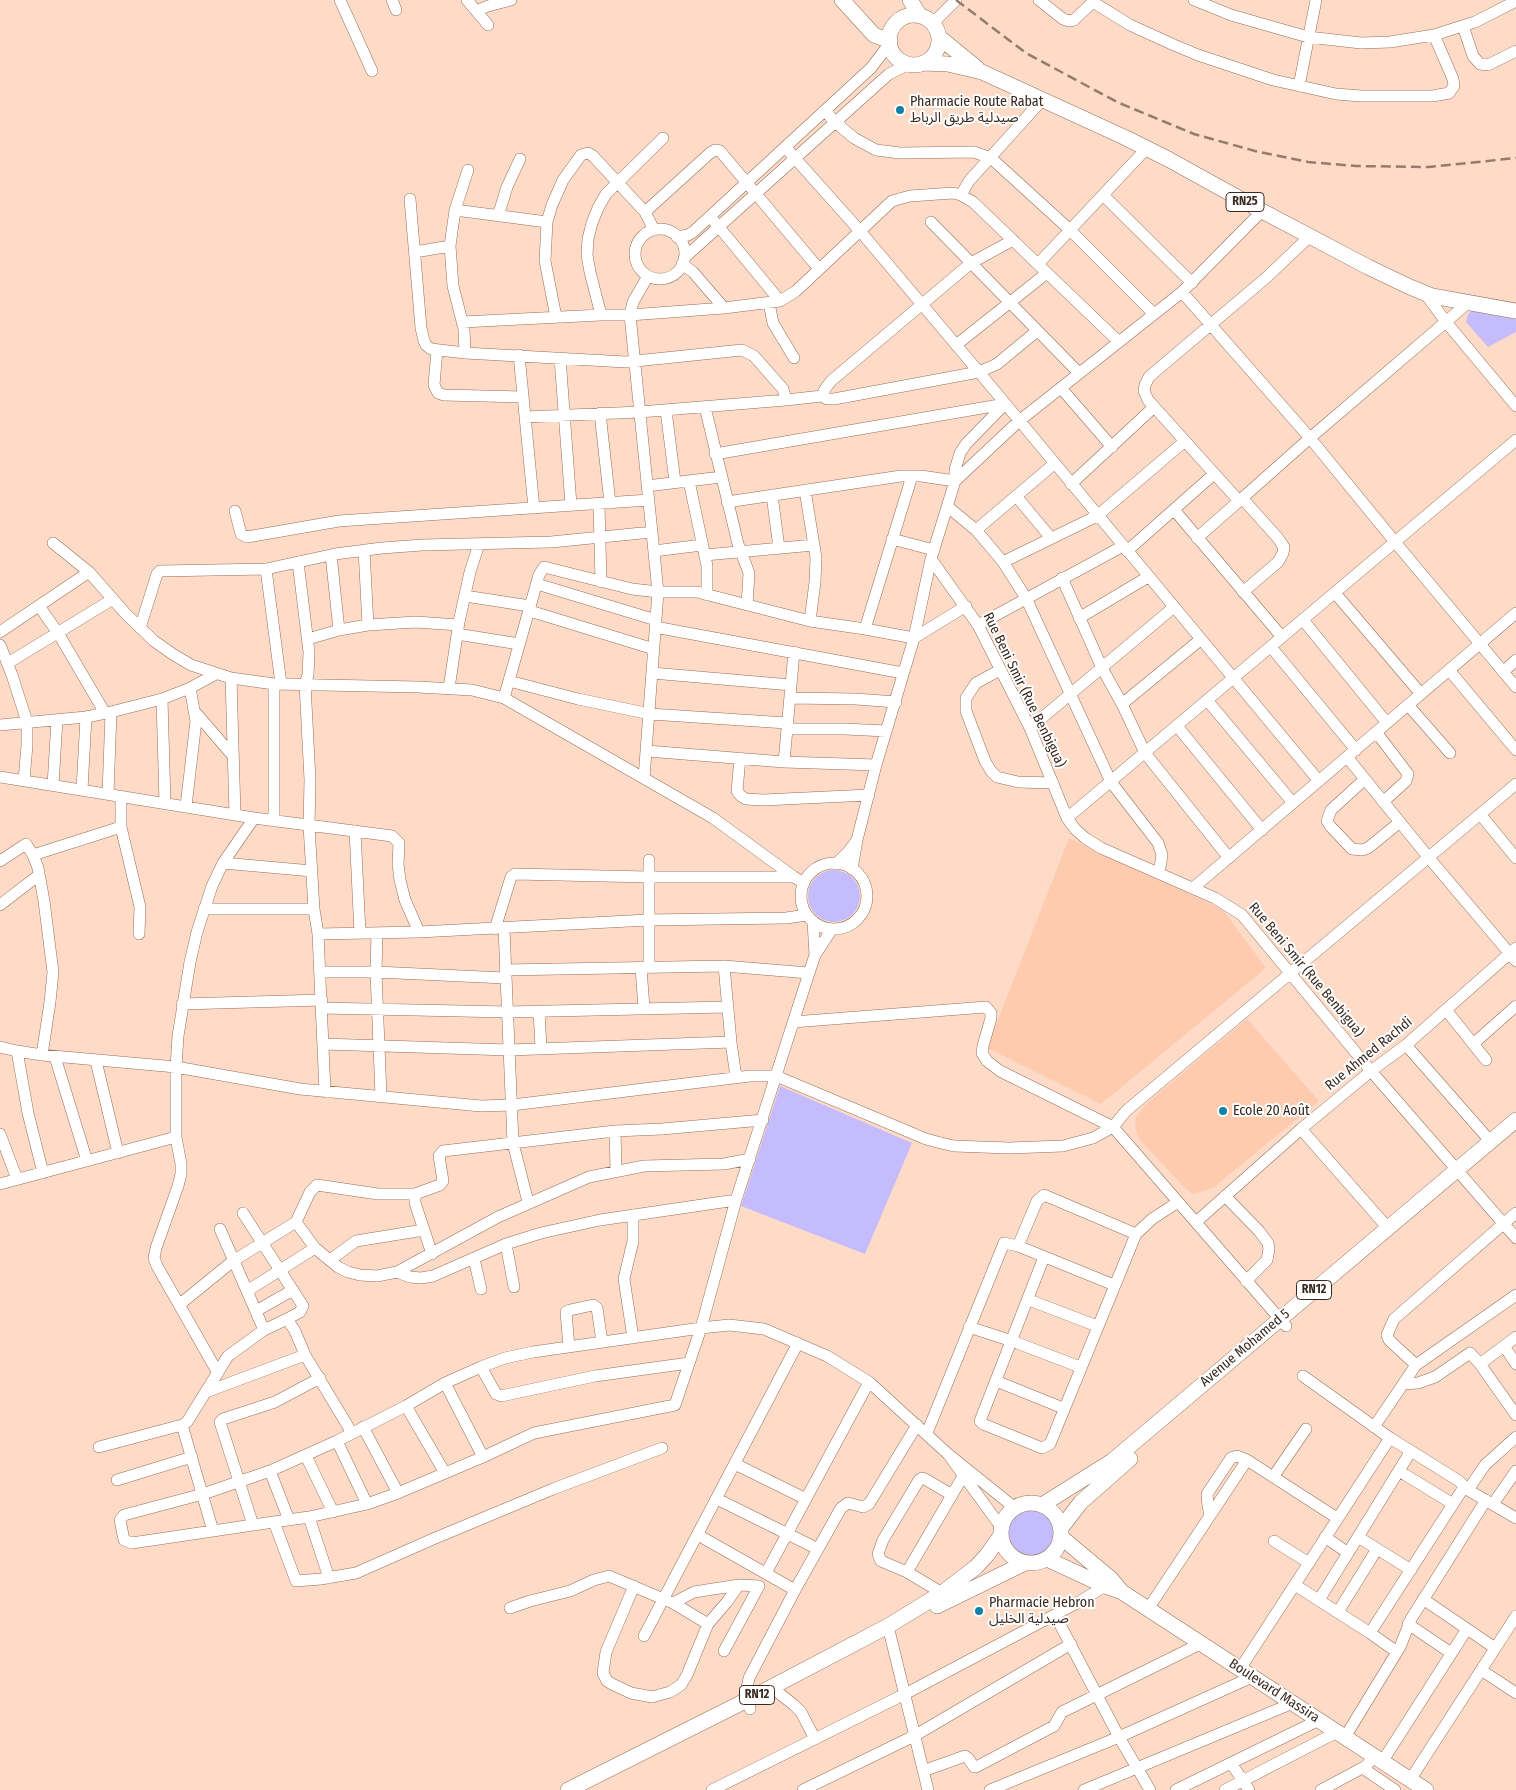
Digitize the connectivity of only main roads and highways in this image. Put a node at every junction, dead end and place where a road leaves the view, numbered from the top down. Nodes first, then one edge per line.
1 (842, 0) edge
2 (910, 0) edge
3 (930, 25) junction
4 (890, 42) junction
5 (916, 63) junction
6 (982, 72) junction
7 (1516, 311) edge
8 (1516, 1120) edge
9 (1516, 1132) edge
10 (1460, 1174) junction
11 (1283, 1323) junction
12 (1115, 1465) junction
13 (1042, 1505) junction
14 (1001, 1531) junction
15 (1061, 1533) junction
16 (1047, 1560) junction
17 (1025, 1563) junction
18 (1108, 1583) junction
19 (946, 1596) junction
20 (889, 1630) junction
21 (749, 1704) junction
22 (568, 1790) edge
23 (587, 1790) edge
24 (1426, 1790) edge

1 - 4 main road
2 - 3 main road, RN25
3 - 4 main road
3 - 5 main road
3 - 6 main road, RN25
4 - 5 main road
5 - 6 main road, RN25
6 - 7 main road, RN25
8 - 10 main road, Avenue Mohamed 5 / RN12
9 - 10 main road, Avenue Mohamed 5 / RN12
10 - 11 main road, Avenue Mohamed 5 / RN12
10 - 11 main road, Avenue Mohamed 5 / RN12
11 - 12 main road, Avenue Mohamed 5 / RN12
12 - 13 main road, RN12
12 - 15 main road, RN12
13 - 14 main road, RN12
13 - 15 main road
14 - 17 main road
14 - 19 main road, RN12
15 - 16 main road, RN12
15 - 18 main road
16 - 17 main road, RN12
16 - 18 main road, Boulevard Massira
17 - 19 main road, RN12
18 - 24 main road, Boulevard Massira
19 - 20 main road, RN12
20 - 21 main road, RN12
20 - 21 main road, RN12
21 - 22 main road, RN12
21 - 23 main road, RN12

